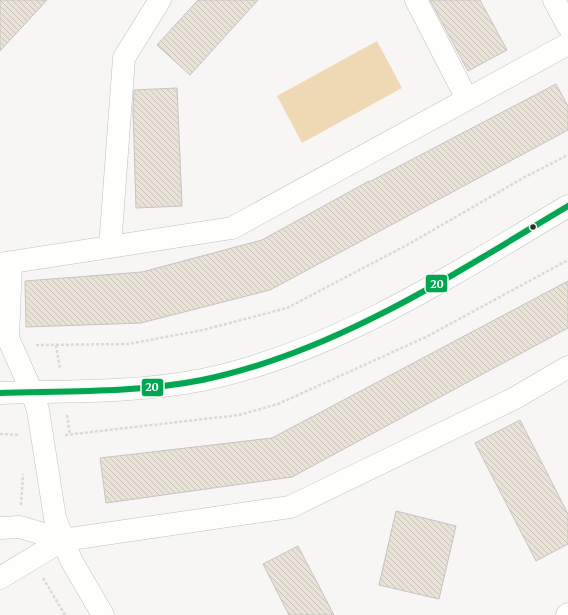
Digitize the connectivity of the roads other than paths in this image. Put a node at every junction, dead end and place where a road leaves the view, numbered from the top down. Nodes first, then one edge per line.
1 (160, 0) edge
2 (416, 0) edge
3 (554, 0) edge
4 (568, 26) edge
5 (568, 44) edge
6 (467, 99) junction
7 (568, 206) edge
8 (110, 247) junction
9 (5, 263) edge
10 (568, 367) edge
11 (32, 392) junction
12 (0, 393) edge
13 (0, 528) edge
14 (63, 540) junction
15 (0, 578) edge
16 (103, 615) edge

1 - 8 street
2 - 6 street
3 - 4 street
5 - 6 street
6 - 8 street
7 - 11 street
8 - 9 street
9 - 11 street
10 - 14 street
11 - 12 street
11 - 14 street
13 - 14 street
14 - 15 street
14 - 16 street

